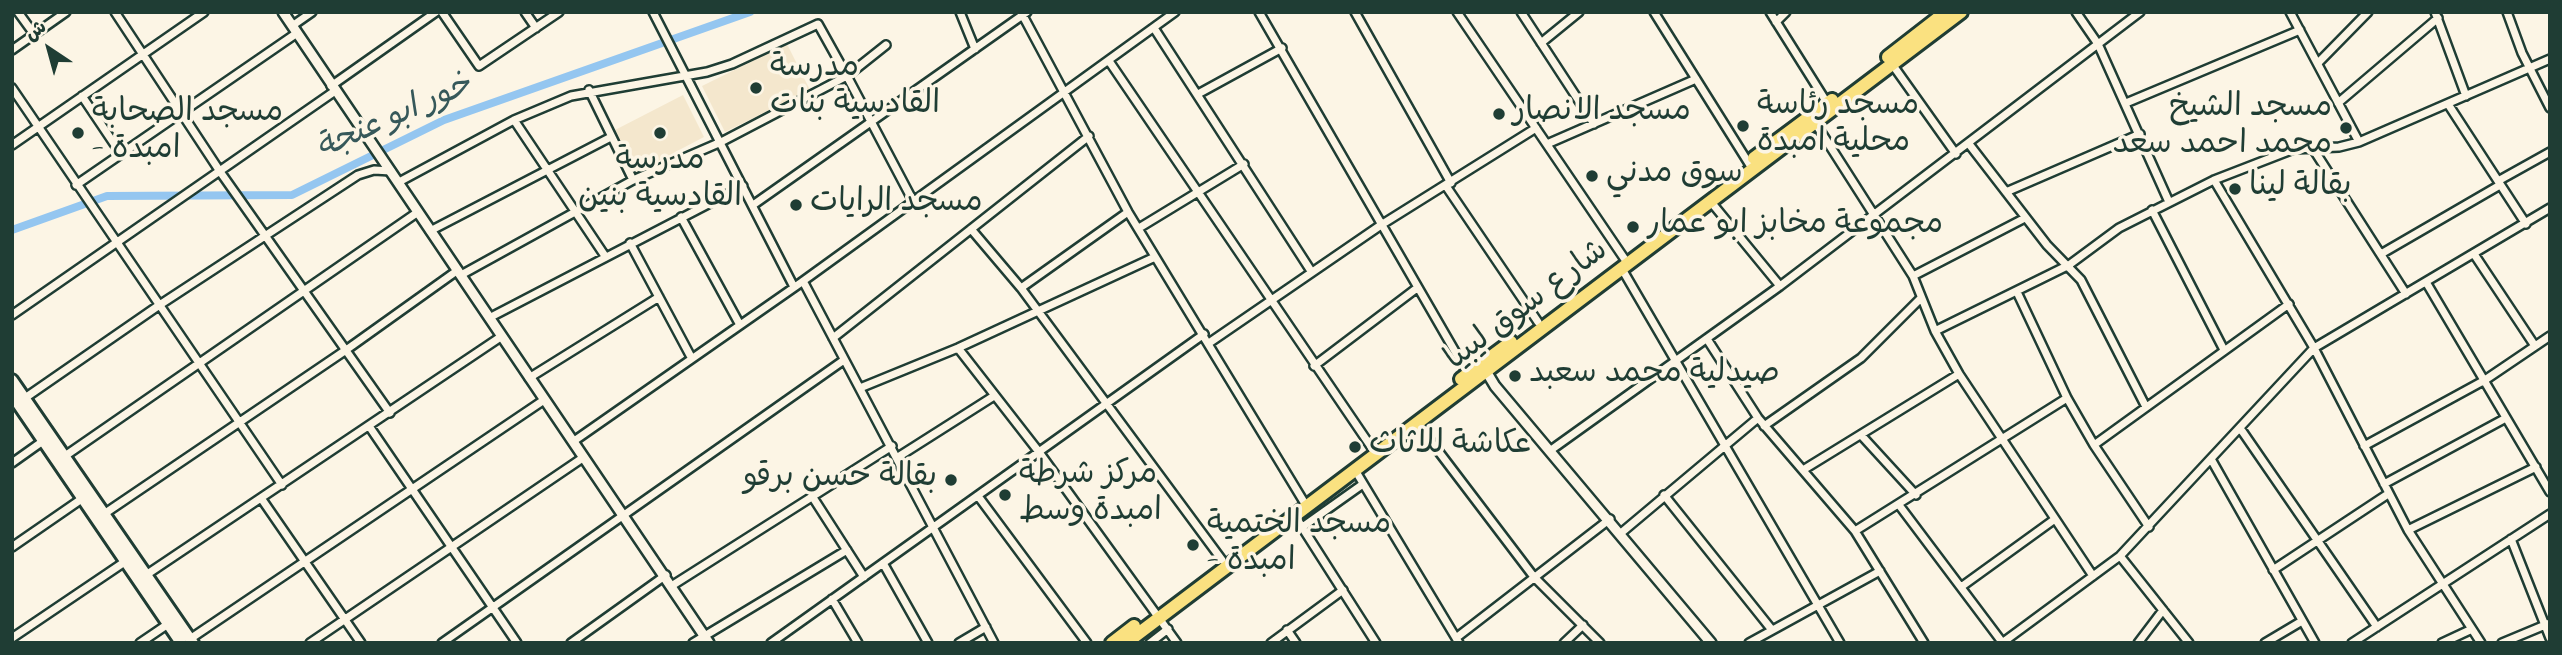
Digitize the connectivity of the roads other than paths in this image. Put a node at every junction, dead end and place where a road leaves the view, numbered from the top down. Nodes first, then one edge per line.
1 (18, 12) edge
2 (66, 12) edge
3 (115, 12) edge
4 (204, 12) edge
5 (283, 12) edge
6 (312, 12) edge
7 (436, 12) edge
8 (442, 12) edge
9 (525, 12) edge
10 (559, 12) edge
11 (653, 12) edge
12 (960, 12) edge
13 (1159, 12) edge
14 (1175, 12) edge
15 (1259, 12) edge
16 (1354, 12) edge
17 (1457, 12) edge
18 (1521, 12) edge
19 (1579, 12) edge
20 (1654, 12) edge
21 (1770, 12) edge
22 (1786, 12) edge
23 (1961, 12) edge
24 (2076, 12) edge
25 (2140, 12) edge
26 (2290, 12) edge
27 (2368, 12) edge
28 (2507, 12) edge
29 (1023, 13) edge
30 (1942, 13) edge
31 (2437, 15) edge
32 (1163, 21) junction
33 (1776, 22) junction
34 (536, 28) junction
35 (1154, 28) junction
36 (294, 29) junction
37 (2300, 30) junction
38 (34, 34) junction
39 (1541, 43) junction
40 (2098, 44) junction
41 (886, 45) dead end
42 (1282, 48) junction
43 (975, 49) junction
44 (12, 50) edge
45 (144, 53) junction
46 (2550, 59) edge
47 (1110, 61) junction
48 (2318, 62) junction
49 (1892, 64) junction
50 (2529, 68) junction
51 (684, 75) junction
52 (847, 76) junction
53 (1696, 79) junction
54 (12, 88) edge
55 (333, 89) junction
56 (1064, 89) junction
57 (589, 90) junction
58 (1198, 94) junction
59 (82, 96) junction
60 (2466, 96) junction
61 (2126, 103) junction
62 (2338, 103) junction
63 (2448, 104) junction
64 (1830, 107) junction
65 (2550, 108) edge
66 (182, 113) junction
67 (514, 120) junction
68 (1813, 120) junction
69 (872, 123) junction
70 (1594, 124) junction
71 (38, 127) junction
72 (1536, 128) junction
73 (2140, 134) junction
74 (1089, 136) junction
75 (611, 138) junction
76 (721, 142) junction
77 (2359, 142) junction
78 (1547, 144) junction
79 (1969, 144) junction
80 (12, 145) edge
81 (2312, 148) junction
82 (2550, 152) edge
83 (121, 154) junction
84 (1956, 154) junction
85 (1244, 164) junction
86 (1751, 166) junction
87 (390, 169) junction
88 (550, 170) junction
89 (222, 173) junction
90 (633, 180) junction
91 (2214, 180) junction
92 (399, 182) junction
93 (2499, 183) junction
94 (76, 185) junction
95 (1449, 185) junction
96 (743, 186) junction
97 (1198, 191) junction
98 (2007, 192) junction
99 (913, 201) junction
100 (1711, 202) junction
101 (2169, 202) junction
102 (754, 205) junction
103 (2550, 208) edge
104 (2152, 210) junction
105 (577, 211) junction
106 (418, 212) junction
107 (1128, 212) junction
108 (1876, 214) junction
109 (681, 217) junction
110 (2025, 218) junction
111 (2526, 224) junction
112 (1381, 225) junction
113 (1139, 228) junction
114 (971, 229) junction
115 (430, 231) junction
116 (266, 236) junction
117 (116, 243) junction
118 (630, 243) junction
119 (2381, 254) junction
120 (2474, 254) junction
121 (605, 256) junction
122 (1155, 257) junction
123 (1624, 264) junction
124 (2069, 265) junction
125 (1311, 271) junction
126 (459, 273) junction
127 (1913, 276) junction
128 (803, 281) junction
129 (2426, 282) junction
130 (1780, 286) junction
131 (794, 287) junction
132 (1021, 288) junction
133 (1417, 288) junction
134 (305, 292) junction
135 (2017, 292) junction
136 (2406, 294) junction
137 (659, 297) junction
138 (1921, 298) junction
139 (1270, 301) junction
140 (2289, 304) junction
141 (158, 306) junction
142 (1037, 311) junction
143 (12, 315) edge
144 (489, 318) junction
145 (1538, 322) junction
146 (740, 325) junction
147 (1935, 331) junction
148 (1204, 334) junction
149 (2550, 336) edge
150 (502, 337) junction
151 (833, 338) junction
152 (1707, 339) junction
153 (1209, 343) junction
154 (2535, 346) junction
155 (958, 348) junction
156 (2314, 348) junction
157 (346, 350) junction
158 (2224, 350) junction
159 (691, 357) junction
160 (844, 359) junction
161 (1674, 362) junction
162 (200, 365) junction
163 (1314, 366) junction
164 (1484, 368) junction
165 (1468, 374) junction
166 (1959, 374) junction
167 (529, 378) junction
168 (12, 380) edge
169 (2485, 380) junction
170 (860, 388) junction
171 (12, 395) edge
172 (995, 396) junction
173 (25, 398) junction
174 (2067, 398) junction
175 (544, 400) junction
176 (1106, 404) junction
177 (2146, 407) junction
178 (390, 413) junction
179 (1758, 418) junction
180 (2506, 418) junction
181 (239, 423) junction
182 (1418, 423) junction
183 (369, 426) junction
184 (1764, 426) junction
185 (2239, 428) junction
186 (1861, 435) junction
187 (2002, 439) junction
188 (43, 441) junction
189 (574, 441) junction
190 (1724, 445) junction
191 (2094, 445) junction
192 (892, 446) junction
193 (2364, 446) junction
194 (1551, 450) junction
195 (1374, 451) junction
196 (1039, 452) junction
197 (65, 456) junction
198 (584, 457) junction
199 (898, 457) junction
200 (2211, 459) junction
201 (12, 463) edge
202 (2536, 467) junction
203 (1355, 470) junction
204 (1803, 470) junction
205 (1363, 484) junction
206 (2384, 484) junction
207 (282, 485) junction
208 (413, 489) junction
209 (2550, 492) edge
210 (2388, 494) junction
211 (1664, 495) junction
212 (1916, 495) junction
213 (812, 496) junction
214 (978, 496) junction
215 (83, 498) junction
216 (261, 498) junction
217 (1305, 503) junction
218 (1899, 505) junction
219 (104, 514) junction
220 (623, 514) junction
221 (2550, 514) edge
222 (1610, 519) junction
223 (2055, 519) junction
224 (1298, 522) junction
225 (935, 527) junction
226 (2149, 527) junction
227 (2408, 530) junction
228 (1855, 531) junction
229 (1621, 533) junction
230 (2511, 539) junction
231 (2318, 540) junction
232 (12, 547) edge
233 (452, 547) junction
234 (847, 550) junction
235 (2120, 556) junction
236 (1222, 560) junction
237 (126, 561) junction
238 (306, 562) junction
239 (883, 563) junction
240 (2273, 570) junction
241 (1880, 571) junction
242 (146, 575) junction
243 (666, 575) junction
244 (2093, 576) junction
245 (864, 577) junction
246 (1534, 577) junction
247 (673, 585) junction
248 (2444, 585) junction
249 (1961, 587) junction
250 (1343, 590) junction
251 (832, 599) junction
252 (1818, 606) junction
253 (493, 608) junction
254 (2163, 610) junction
255 (1158, 613) junction
256 (345, 620) junction
257 (2302, 621) junction
258 (168, 624) junction
259 (2547, 624) edge
260 (1583, 625) junction
261 (986, 627) junction
262 (2376, 628) junction
263 (1168, 629) junction
264 (2472, 629) junction
265 (1287, 630) junction
266 (1772, 630) junction
267 (12, 638) edge
268 (2550, 638) edge
269 (707, 639) edge
270 (1458, 640) edge
271 (188, 642) edge
272 (140, 643) edge
273 (310, 643) edge
274 (361, 643) edge
275 (442, 643) edge
276 (517, 643) edge
277 (571, 643) edge
278 (693, 643) edge
279 (771, 643) edge
280 (858, 643) edge
281 (928, 643) edge
282 (959, 643) edge
283 (994, 643) edge
284 (1087, 643) edge
285 (1112, 643) edge
286 (1126, 643) edge
287 (1150, 643) edge
288 (1177, 643) edge
289 (1271, 643) edge
290 (1296, 643) edge
291 (1376, 643) edge
292 (1563, 643) edge
293 (1600, 643) edge
294 (1711, 643) edge
295 (1749, 643) edge
296 (1840, 643) edge
297 (1924, 643) edge
298 (2002, 643) edge
299 (2138, 643) edge
300 (2189, 643) edge
301 (2265, 643) edge
302 (2315, 643) edge
303 (2352, 643) edge
304 (2442, 643) edge
305 (2482, 643) edge
306 (2502, 643) edge

1 - 38 street
2 - 38 street
3 - 45 street
4 - 45 street
5 - 36 street
6 - 36 street
7 - 55 street
8 - 34 street
9 - 34 street
10 - 34 street
11 - 51 street
12 - 43 street
13 - 32 street
14 - 32 street
15 - 42 street
16 - 95 street
17 - 72 street
18 - 39 street
19 - 39 street
20 - 53 street
21 - 33 street
22 - 33 street
23 - 49 main road, شارع سوق ليبيا
24 - 40 street
25 - 40 street
26 - 37 street
27 - 48 street
28 - 50 street
29 - 43 street
29 - 56 street
30 - 64 main road, شارع سوق ليبيا
31 - 60 street
31 - 62 street
32 - 35 street
33 - 64 street
35 - 47 street
35 - 58 street
36 - 55 street
36 - 66 street
37 - 48 street
37 - 61 street
38 - 44 street
39 - 70 street
40 - 61 street
40 - 79 street
41 - 52 street
42 - 58 street
42 - 112 street
43 - 69 street
45 - 59 street
45 - 66 street
46 - 50 street
47 - 56 street
47 - 97 street
48 - 62 street
49 - 64 main road, شارع سوق ليبيا
49 - 84 street
50 - 60 street
50 - 65 street
51 - 52 street
51 - 57 street
51 - 76 street
52 - 69 street
52 - 76 street
53 - 70 street
53 - 86 street
54 - 71 street
55 - 87 street
55 - 89 street
56 - 74 street
56 - 99 street
57 - 67 street
57 - 75 street
58 - 85 street
59 - 71 street
59 - 83 street
60 - 63 street
61 - 73 street
62 - 77 street
63 - 77 street
63 - 93 street
64 - 68 main road, شارع سوق ليبيا
66 - 83 street
66 - 89 street
67 - 88 street
67 - 92 street
68 - 86 main road, شارع سوق ليبيا
68 - 108 street
69 - 99 street
69 - 102 street
70 - 78 street
71 - 80 street
71 - 94 street
72 - 78 street
72 - 95 street
73 - 98 street
73 - 101 street
74 - 107 street
74 - 114 street
75 - 88 street
75 - 90 street
76 - 90 street
76 - 96 street
77 - 81 street
78 - 123 street
79 - 84 street
79 - 98 street
81 - 91 street
81 - 119 street
82 - 93 street
83 - 94 street
84 - 108 street
85 - 97 street
85 - 125 street
86 - 100 main road, شارع سوق ليبيا
86 - 123 main road, شارع سوق ليبيا
87 - 92 street
87 - 116 street
88 - 105 street
88 - 115 street
89 - 116 street
89 - 117 street
90 - 105 street
91 - 101 street
91 - 140 street
92 - 106 street
93 - 111 street
93 - 119 street
94 - 117 street
95 - 112 street
95 - 145 street
96 - 102 street
96 - 109 street
97 - 113 street
97 - 139 street
98 - 110 street
99 - 128 street
100 - 123 main road, شارع سوق ليبيا
100 - 130 street
101 - 104 street
102 - 131 street
103 - 111 street
104 - 124 street
104 - 158 street
105 - 121 street
105 - 126 street
106 - 115 street
106 - 134 street
107 - 113 street
107 - 132 street
108 - 127 street
108 - 130 street
109 - 118 street
109 - 146 street
110 - 124 street
110 - 127 street
111 - 120 street
112 - 125 street
112 - 133 street
113 - 122 street
114 - 132 street
114 - 151 street
115 - 126 street
116 - 134 street
116 - 141 street
117 - 141 street
117 - 143 street
118 - 121 street
118 - 137 street
119 - 136 street
120 - 129 street
120 - 154 street
121 - 144 street
122 - 142 street
122 - 148 street
123 - 145 main road, شارع سوق ليبيا
123 - 161 street
123 - 164 main road, شارع سوق ليبيا
124 - 135 street
124 - 177 street
125 - 139 street
126 - 144 street
126 - 157 street
127 - 138 street
128 - 131 street
128 - 151 street
129 - 136 street
129 - 169 street
130 - 152 street
131 - 146 street
132 - 142 street
133 - 163 street
133 - 165 street
134 - 157 street
134 - 162 street
135 - 147 street
135 - 174 street
136 - 156 street
137 - 159 street
137 - 167 street
138 - 147 street
138 - 184 street
139 - 153 street
139 - 163 street
140 - 156 street
140 - 158 street
141 - 162 street
141 - 173 street
142 - 155 street
142 - 176 street
144 - 150 street
145 - 164 main road, شارع سوق ليبيا
146 - 159 street
147 - 166 street
148 - 153 street
148 - 176 street
149 - 154 street
150 - 167 street
150 - 178 street
151 - 160 street
152 - 161 street
152 - 179 street
153 - 217 street
154 - 169 street
155 - 170 street
155 - 172 street
156 - 185 street
156 - 193 street
157 - 178 street
157 - 181 street
158 - 177 street
159 - 189 street
160 - 170 street
160 - 220 street
161 - 190 street
161 - 194 street
162 - 181 street
162 - 197 street
163 - 195 street
164 - 165 main road, شارع سوق ليبيا
164 - 182 main road, شارع سوق ليبيا
164 - 194 street
165 - 195 main road, شارع سوق ليبيا
166 - 186 street
166 - 187 street
167 - 175 street
168 - 173 main road
169 - 180 street
169 - 193 street
170 - 192 street
171 - 188 main road
172 - 196 street
172 - 199 street
173 - 197 main road
174 - 187 street
174 - 191 street
175 - 189 street
175 - 208 street
176 - 196 street
176 - 236 street
177 - 191 street
178 - 183 street
179 - 184 street
179 - 190 street
180 - 202 street
180 - 206 street
181 - 207 street
181 - 219 street
182 - 195 main road, شارع سوق ليبيا
182 - 246 street
183 - 207 street
183 - 208 street
184 - 204 street
185 - 200 street
185 - 231 street
186 - 204 street
186 - 212 street
187 - 212 street
187 - 223 street
188 - 201 street
188 - 215 main road
189 - 198 street
190 - 211 street
190 - 252 street
191 - 226 street
192 - 199 street
192 - 213 street
193 - 206 street
194 - 222 street
195 - 203 main road, شارع سوق ليبيا
195 - 217 main road, شارع سوق ليبيا
196 - 214 street
196 - 255 street
197 - 219 main road
198 - 220 street
198 - 233 street
199 - 225 street
200 - 226 street
200 - 240 street
202 - 209 street
202 - 227 street
203 - 205 street
203 - 217 main road, شارع سوق ليبيا
204 - 228 street
205 - 224 street
205 - 270 street
206 - 210 street
207 - 216 street
208 - 233 street
208 - 238 street
210 - 227 street
210 - 231 street
211 - 229 street
211 - 266 street
212 - 218 street
213 - 234 street
213 - 247 street
214 - 225 street
214 - 284 street
215 - 232 street
215 - 237 main road
216 - 238 street
216 - 242 street
217 - 224 main road, شارع سوق ليبيا
217 - 236 main road, شارع سوق ليبيا
218 - 228 street
218 - 249 street
219 - 242 main road
220 - 243 street
220 - 253 street
221 - 230 street
222 - 229 street
222 - 246 street
223 - 244 street
223 - 249 street
224 - 250 street
224 - 255 main road, شارع سوق ليبيا
225 - 239 street
225 - 261 street
226 - 235 street
227 - 248 street
228 - 241 street
229 - 294 street
230 - 248 street
230 - 259 street
231 - 240 street
231 - 262 street
233 - 253 street
233 - 256 street
234 - 245 street
234 - 269 street
235 - 244 street
235 - 254 street
236 - 255 main road, شارع سوق ليبيا
237 - 258 main road
237 - 267 street
238 - 256 street
238 - 271 street
239 - 245 street
239 - 281 street
240 - 257 street
241 - 252 street
241 - 297 street
242 - 271 main road
243 - 247 street
243 - 277 street
244 - 298 street
245 - 251 street
246 - 260 street
246 - 270 street
247 - 269 street
248 - 262 street
248 - 264 street
249 - 298 street
250 - 265 street
250 - 291 street
251 - 279 street
251 - 280 street
252 - 266 street
252 - 296 street
253 - 275 street
253 - 276 street
254 - 299 street
254 - 300 street
255 - 263 street
255 - 285 main road, شارع سوق ليبيا
255 - 286 main road, شارع سوق ليبيا
256 - 273 street
256 - 274 street
257 - 301 street
257 - 302 street
258 - 271 main road
258 - 272 street
259 - 268 street
259 - 306 street
260 - 292 street
260 - 293 street
261 - 282 street
261 - 283 street
262 - 303 street
263 - 287 street
263 - 288 street
264 - 304 street
264 - 305 street
265 - 289 street
265 - 290 street
266 - 295 street
269 - 278 street

